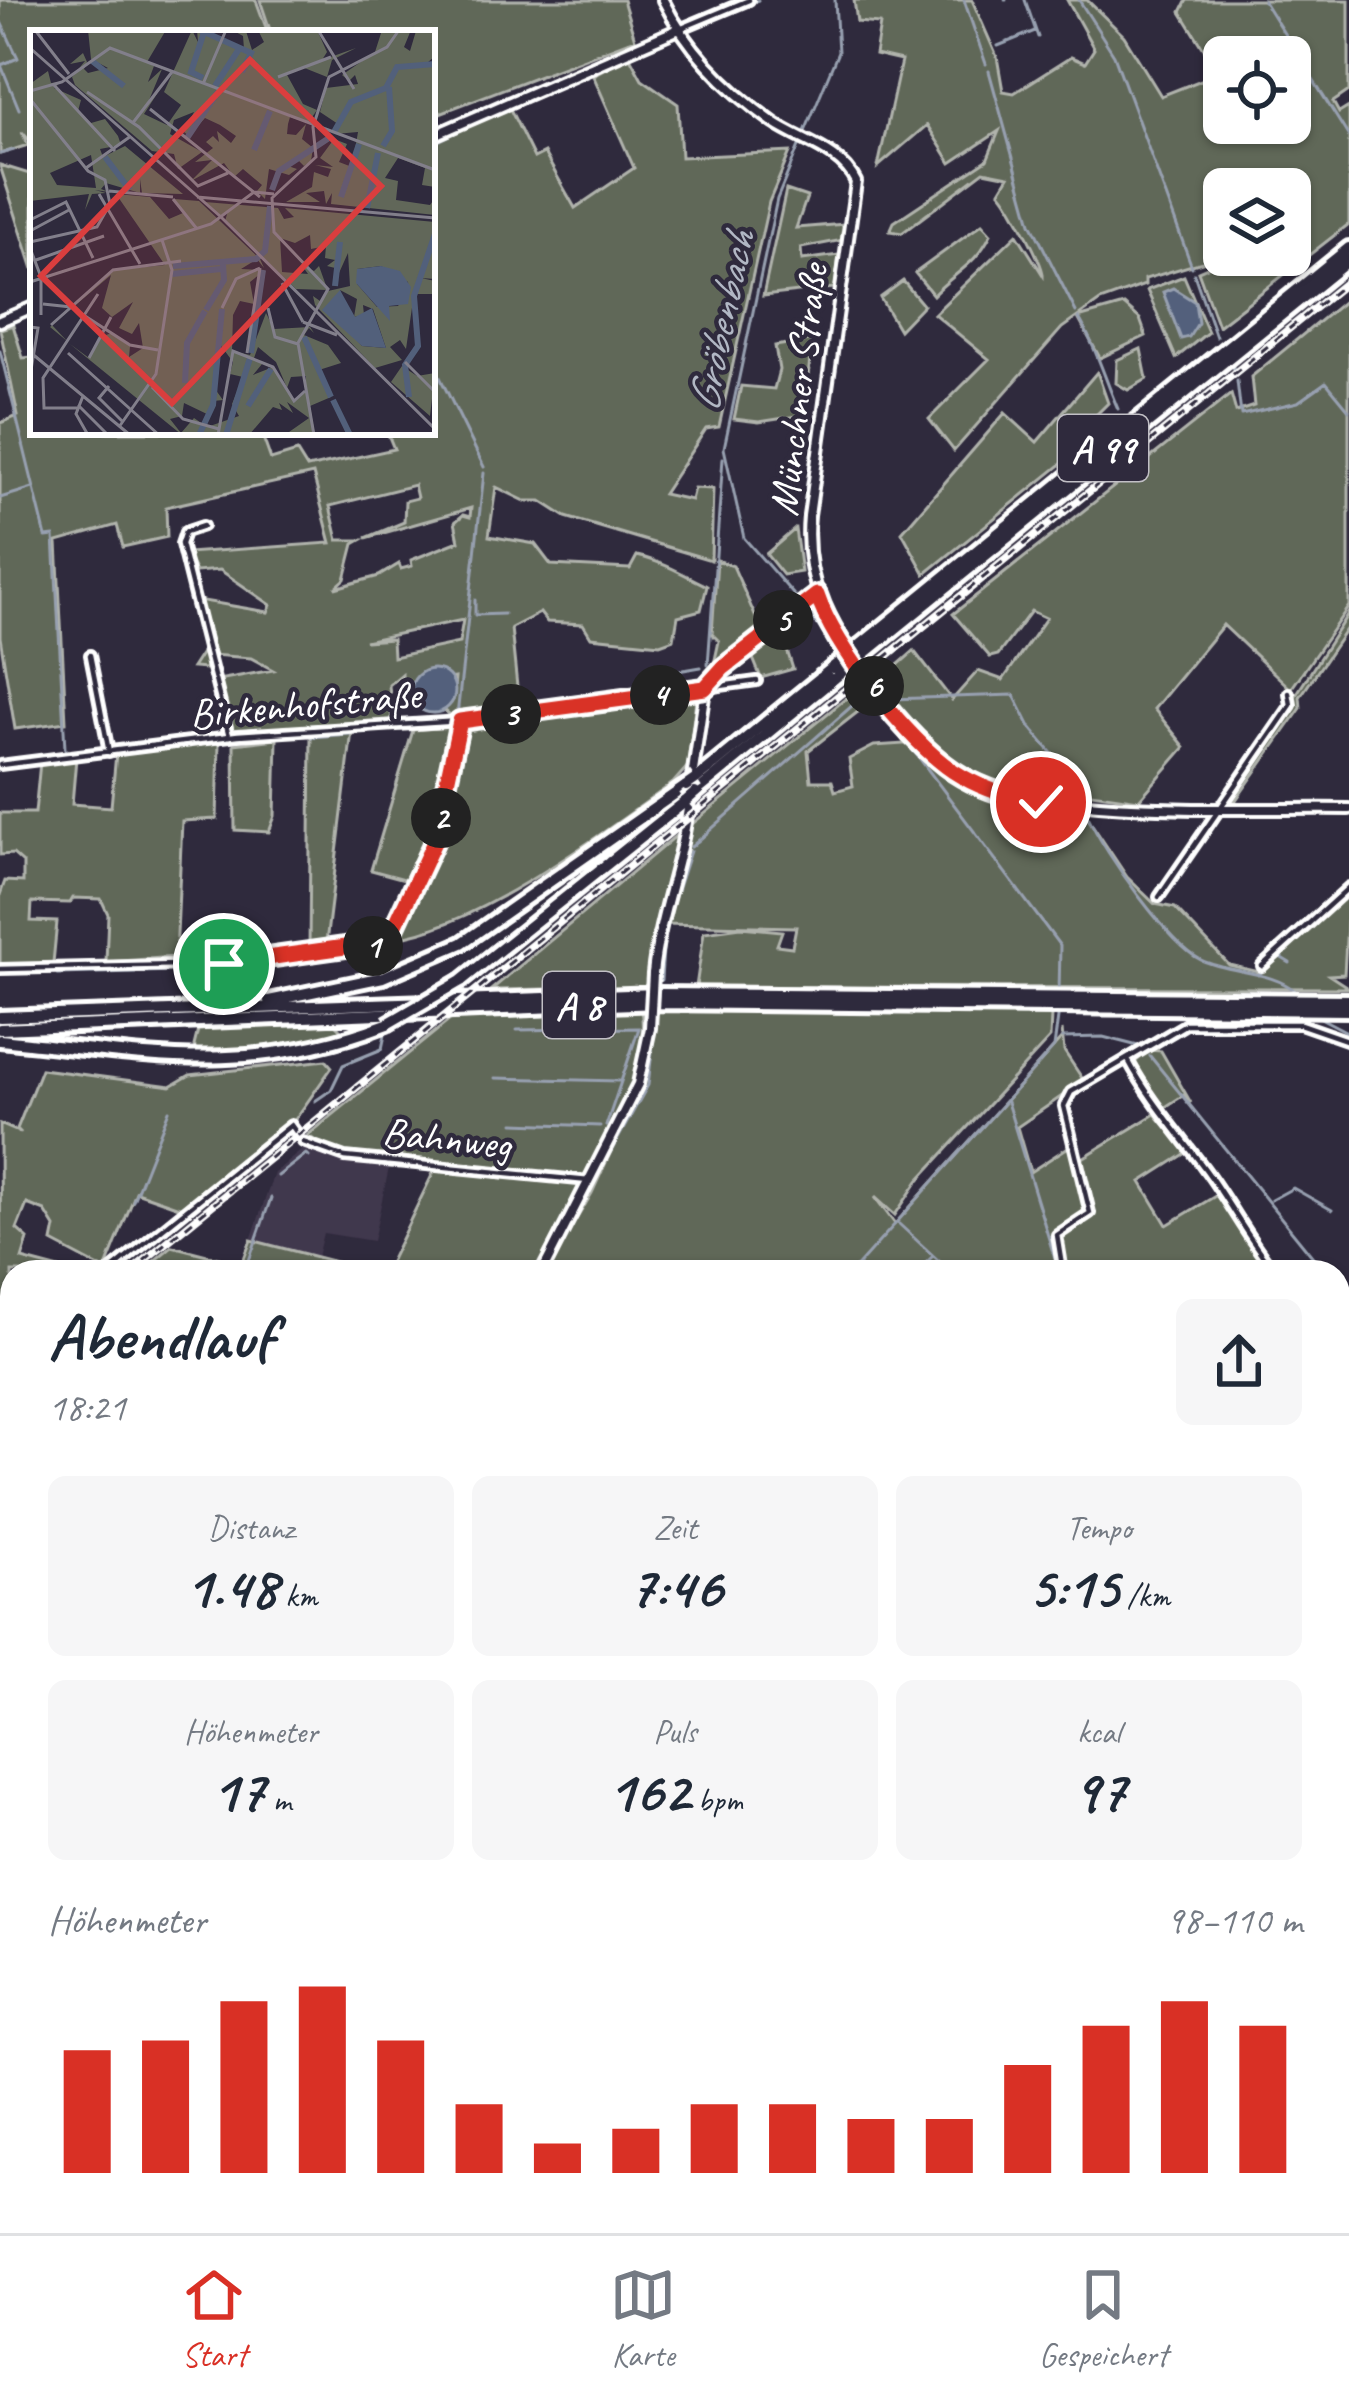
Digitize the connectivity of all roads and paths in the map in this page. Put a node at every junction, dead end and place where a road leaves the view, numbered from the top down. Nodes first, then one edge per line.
1 (663, 0) edge
2 (749, 0) edge
3 (680, 29) junction
4 (435, 135) edge
5 (1349, 248) edge
6 (1349, 260) edge
7 (30, 309) edge
8 (0, 321) edge
9 (202, 526) dead end
10 (808, 601) junction
11 (860, 652) junction
12 (90, 656) dead end
13 (757, 681) dead end
14 (705, 688) junction
15 (1289, 693) dead end
16 (460, 721) junction
17 (229, 736) junction
18 (109, 752) junction
19 (0, 765) edge
20 (691, 790) junction
21 (1221, 806) junction
22 (1349, 809) edge
23 (1349, 887) edge
24 (1159, 897) dead end
25 (1262, 966) dead end
26 (0, 969) edge
27 (1349, 1000) edge
28 (1050, 1001) junction
29 (1304, 1004) junction
30 (254, 1005) junction
31 (1349, 1010) edge
32 (0, 1017) edge
33 (0, 1029) edge
34 (0, 1040) edge
35 (1349, 1041) edge
36 (1128, 1060) junction
37 (296, 1132) dead end
38 (303, 1142) dead end
39 (589, 1181) junction
40 (124, 1260) edge
41 (548, 1260) edge
42 (1062, 1260) edge
43 (1265, 1260) edge

1 - 3 street, Münchner Straße
2 - 3 street
3 - 4 street
3 - 10 street, Münchner Straße
5 - 11 highway, A 99
6 - 11 highway, A 99
7 - 8 street
9 - 17 street
10 - 14 street
10 - 21 street, Münchner Straße
11 - 20 highway, A 99, bridge
12 - 18 street
13 - 14 street, Birkenhofstraße
14 - 16 street, Birkenhofstraße
14 - 39 street, bridge
15 - 21 street
16 - 17 street, Birkenhofstraße
16 - 26 street
17 - 18 street, Birkenhofstraße
18 - 19 street, Birkenhofstraße
20 - 30 highway, A 99
20 - 34 highway, A 99, bridge
21 - 22 street, Münchner Straße
21 - 24 street
23 - 25 street
27 - 29 highway, A 8
28 - 29 highway, A 8
28 - 30 highway, A 8
28 - 33 highway, A 8
29 - 31 highway, A 8
30 - 32 highway, A 8
35 - 36 street
36 - 42 street
36 - 43 street
37 - 40 street
38 - 39 street, Bahnweg
39 - 41 street

